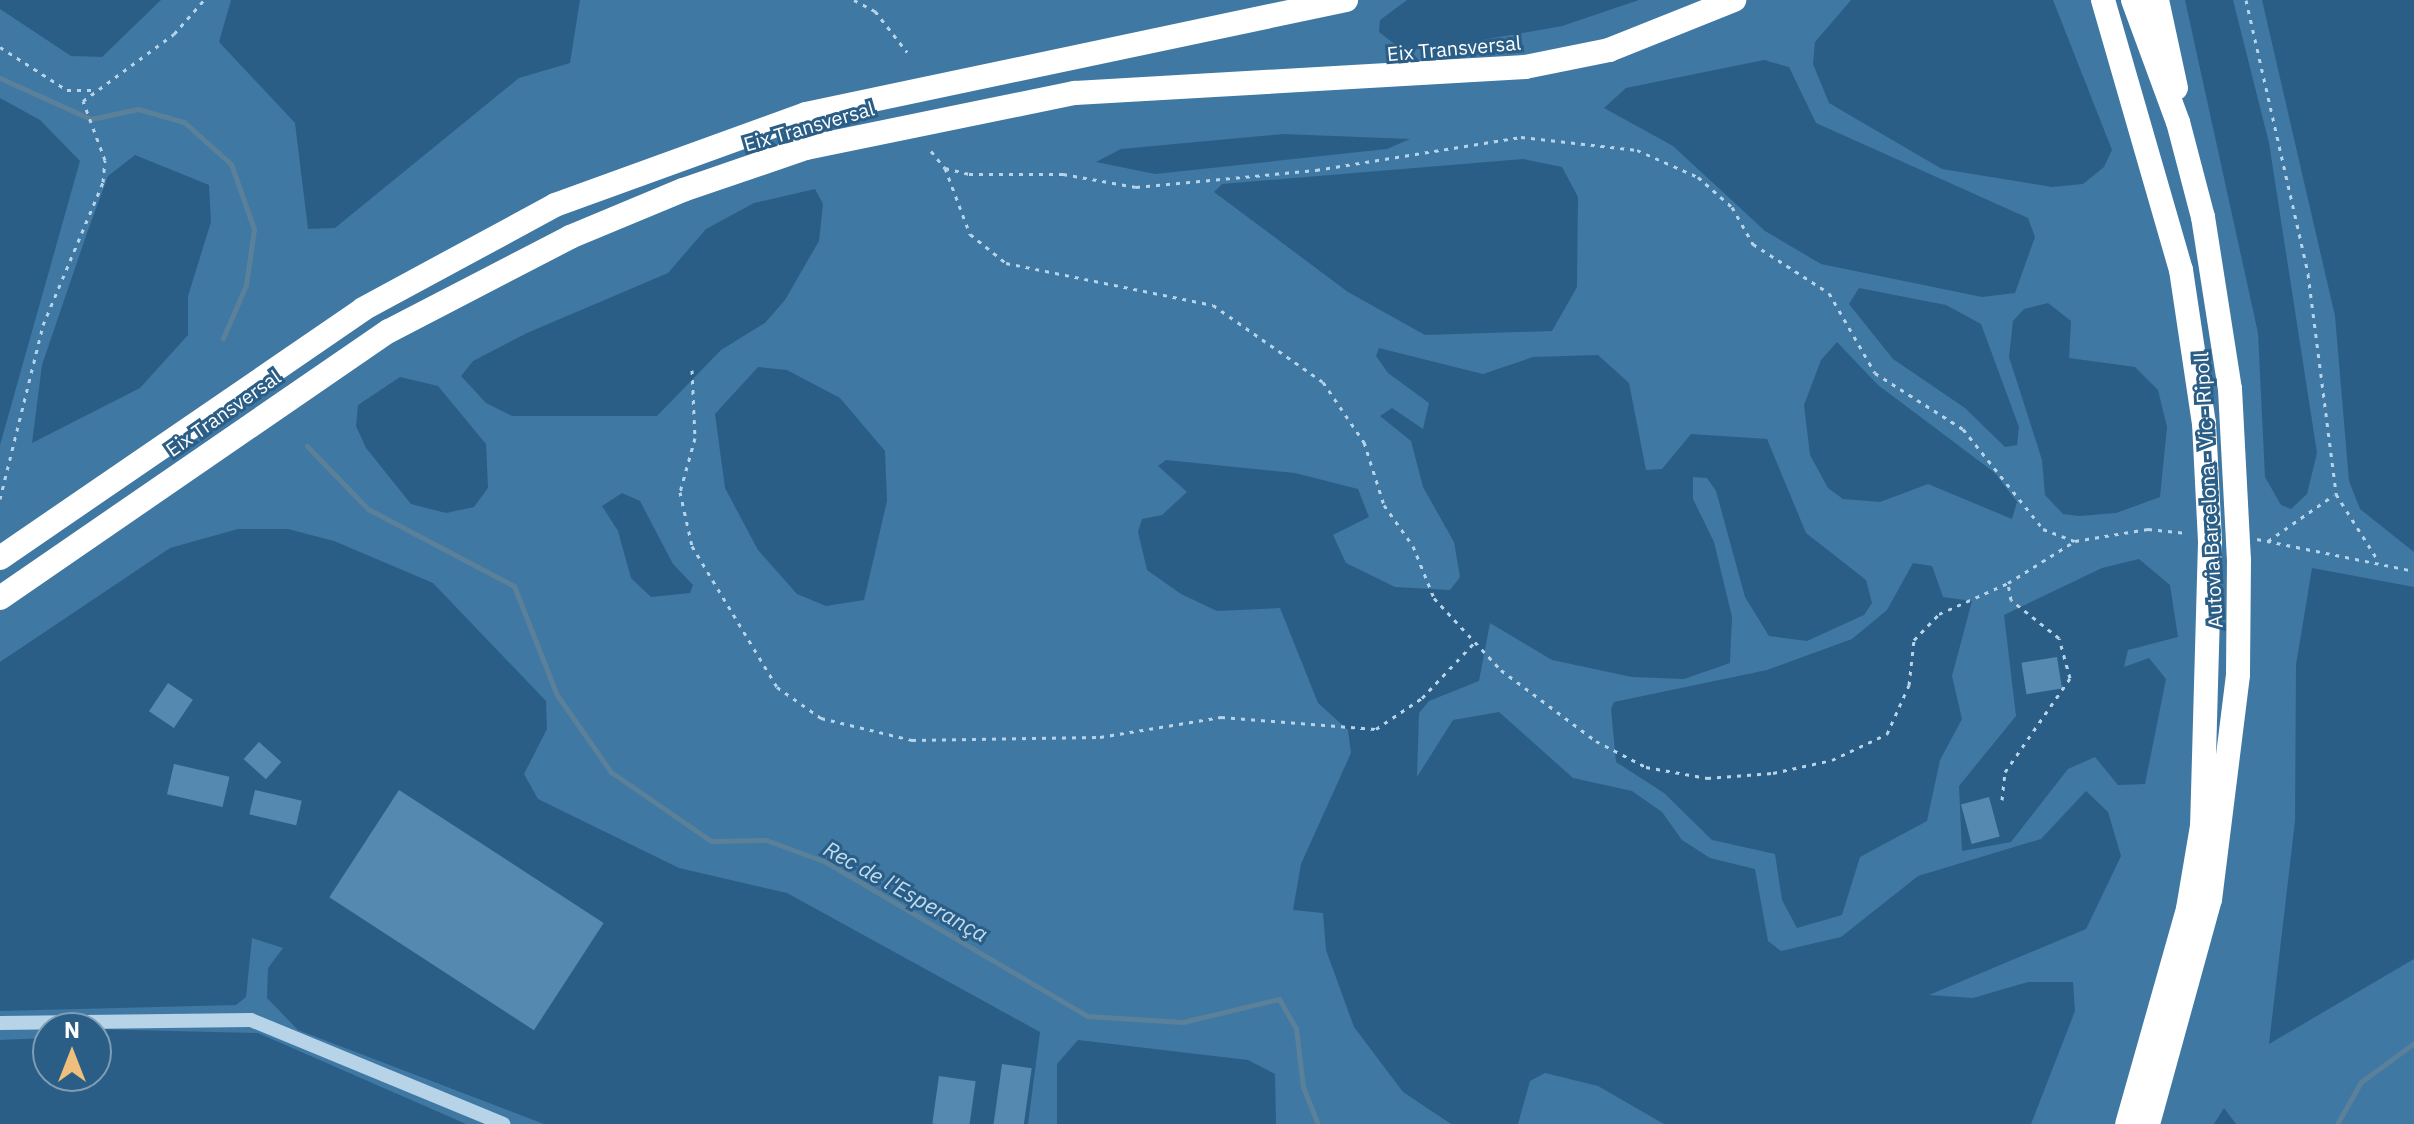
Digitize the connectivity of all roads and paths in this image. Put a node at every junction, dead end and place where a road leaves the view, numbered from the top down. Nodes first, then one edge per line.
1 (204, 0) edge
2 (854, 0) edge
3 (1346, 0) edge
4 (1734, 0) edge
5 (2103, 0) edge
6 (2133, 0) edge
7 (2157, 0) edge
8 (2246, 0) edge
9 (0, 47) edge
10 (907, 52) dead end
11 (91, 90) junction
12 (2178, 122) junction
13 (931, 151) dead end
14 (945, 168) junction
15 (692, 370) dead end
16 (2336, 494) junction
17 (0, 499) edge
18 (2191, 533) dead end
19 (2257, 539) dead end
20 (2075, 541) junction
21 (2268, 541) junction
22 (0, 558) edge
23 (2379, 562) junction
24 (2414, 571) edge
25 (2008, 583) junction
26 (0, 598) edge
27 (1474, 643) junction
28 (2002, 800) dead end
29 (0, 1023) edge
30 (503, 1124) edge
31 (2127, 1124) edge
32 (2148, 1124) edge

1 - 11 path
2 - 10 path
3 - 22 highway, Eix Transversal
4 - 26 highway, Eix Transversal
5 - 31 highway, Autovia Barcelona - Vic - Ripoll
6 - 12 highway, Autovia Barcelona - Vic - Ripoll
7 - 12 highway
8 - 16 path
9 - 11 path
11 - 17 path
12 - 32 highway, Autovia Barcelona - Vic - Ripoll
13 - 14 path
14 - 20 path
14 - 27 path
15 - 27 path
16 - 21 path
16 - 23 path
18 - 20 path
19 - 21 path
20 - 25 path
21 - 23 path
23 - 24 path
25 - 27 path
25 - 28 path
29 - 30 street

